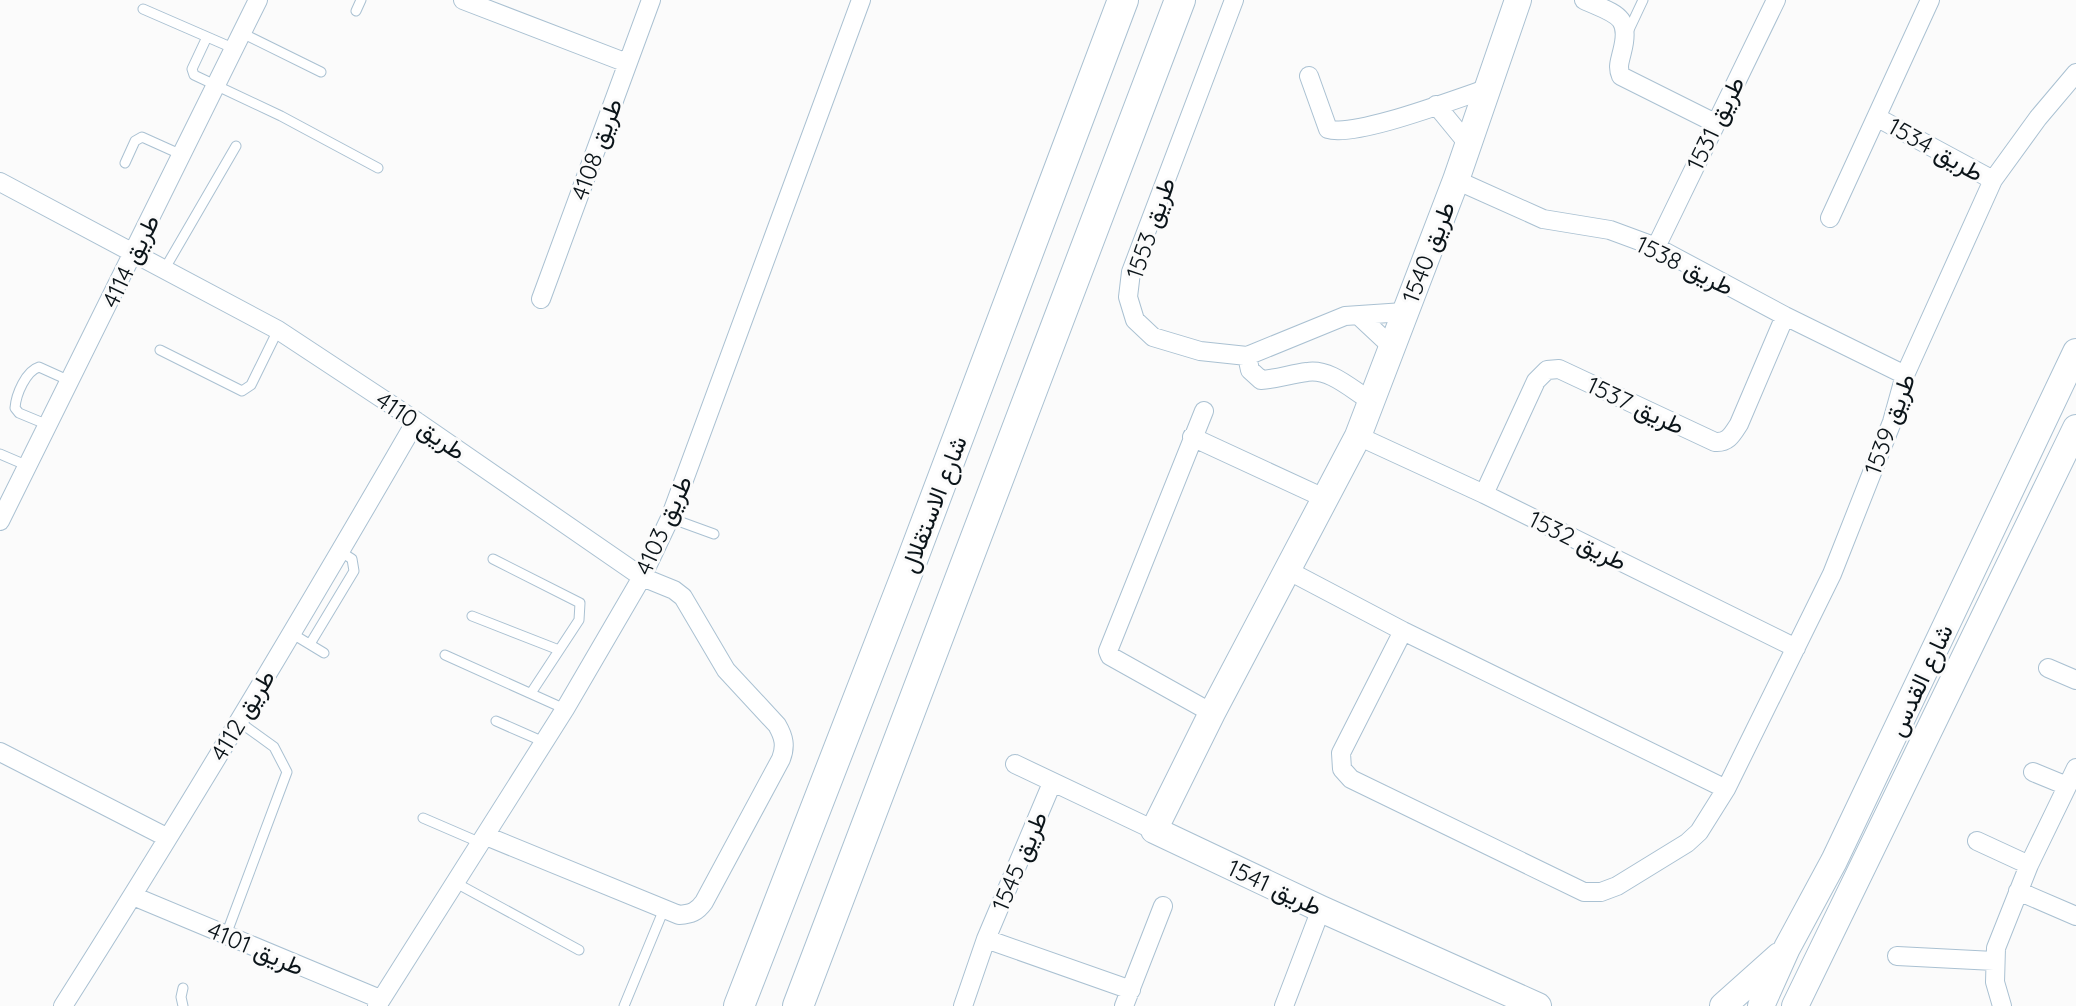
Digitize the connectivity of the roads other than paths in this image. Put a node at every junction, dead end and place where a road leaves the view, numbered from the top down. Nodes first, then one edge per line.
1 (258, 0) edge
2 (361, 0) edge
3 (463, 0) edge
4 (651, 0) edge
5 (861, 0) edge
6 (1123, 0) edge
7 (1180, 0) edge
8 (1234, 0) edge
9 (1518, 0) edge
10 (1584, 0) edge
11 (1643, 0) edge
12 (1776, 0) edge
13 (1930, 0) edge
14 (143, 9) dead end
15 (356, 11) dead end
16 (1627, 34) junction
17 (207, 37) junction
18 (238, 41) junction
19 (627, 63) junction
20 (321, 72) dead end
21 (2076, 73) edge
22 (1309, 76) dead end
23 (216, 86) junction
24 (1489, 88) junction
25 (1436, 105) junction
26 (1878, 118) junction
27 (1715, 123) junction
28 (1468, 144) junction
29 (236, 146) dead end
30 (182, 155) junction
31 (125, 163) dead end
32 (378, 168) dead end
33 (1456, 180) junction
34 (1993, 180) junction
35 (0, 182) edge
36 (1830, 218) dead end
37 (1656, 247) junction
38 (134, 254) junction
39 (164, 270) junction
40 (541, 299) dead end
41 (1404, 312) junction
42 (1785, 316) junction
43 (1360, 317) junction
44 (278, 330) junction
45 (1391, 346) junction
46 (160, 350) dead end
47 (2076, 352) edge
48 (1247, 356) junction
49 (1905, 375) junction
50 (70, 381) junction
51 (1371, 401) junction
52 (1204, 411) dead end
53 (416, 421) junction
54 (48, 425) junction
55 (2076, 428) edge
56 (1358, 436) junction
57 (1192, 437) junction
58 (0, 454) edge
59 (28, 466) junction
60 (1484, 494) junction
61 (1324, 498) junction
62 (670, 518) junction
63 (0, 521) edge
64 (714, 534) dead end
65 (341, 552) junction
66 (493, 559) dead end
67 (1289, 571) junction
68 (642, 577) junction
69 (472, 616) dead end
70 (1403, 631) junction
71 (291, 633) junction
72 (310, 644) junction
73 (1796, 648) junction
74 (559, 650) junction
75 (324, 653) dead end
76 (445, 655) dead end
77 (2048, 668) dead end
78 (2076, 680) edge
79 (531, 693) junction
80 (565, 709) junction
81 (1212, 713) junction
82 (238, 721) junction
83 (496, 721) dead end
84 (544, 742) junction
85 (0, 752) edge
86 (1015, 764) dead end
87 (2076, 768) edge
88 (2033, 772) dead end
89 (1052, 783) junction
90 (2067, 786) junction
91 (1726, 789) junction
92 (423, 818) dead end
93 (1154, 830) junction
94 (168, 838) junction
95 (484, 840) junction
96 (1977, 841) dead end
97 (2029, 865) junction
98 (456, 883) junction
99 (2018, 891) junction
100 (133, 896) junction
101 (1163, 906) dead end
102 (664, 909) junction
103 (1321, 909) junction
104 (2076, 916) edge
105 (226, 935) junction
106 (986, 939) junction
107 (1787, 948) junction
108 (579, 950) dead end
109 (1897, 956) dead end
110 (1994, 961) junction
111 (1816, 965) junction
112 (183, 988) dead end
113 (1127, 998) edge
114 (378, 1003) edge
115 (63, 1006) edge
116 (183, 1006) edge
117 (624, 1006) edge
118 (739, 1006) edge
119 (798, 1006) edge
120 (963, 1006) edge
121 (1284, 1006) edge
122 (1538, 1006) edge
123 (1723, 1006) edge
124 (1761, 1006) edge
125 (1795, 1006) edge
126 (1807, 1006) edge
127 (2002, 1006) edge

1 - 18 street, طريق 4114
2 - 15 lane
3 - 19 street
4 - 19 street, طريق 4108
5 - 62 street, طريق 4103
6 - 118 main road, شارع الاستقلال
7 - 119 main road
8 - 48 street, طريق 1553
9 - 24 main road, طريق 1540
10 - 16 street
11 - 16 lane
12 - 27 street, طريق 1531
13 - 26 street, طريق 1534
14 - 17 lane
16 - 27 street
17 - 18 lane
17 - 23 lane
18 - 20 lane
18 - 23 street, طريق 4114
19 - 40 street, طريق 4108
21 - 34 street, طريق 1539
22 - 25 street
23 - 30 street, طريق 4114
23 - 32 lane
24 - 25 street
24 - 28 main road, طريق 1540
25 - 28 street
26 - 34 street, طريق 1534
26 - 36 street, طريق 1534
27 - 37 street, طريق 1531
28 - 33 main road, طريق 1540
29 - 39 lane
30 - 31 lane
30 - 38 street, طريق 4114
33 - 37 street, طريق 1538
33 - 41 main road, طريق 1540
34 - 49 street, طريق 1539
35 - 38 street, طريق 4110
37 - 42 street, طريق 1538
38 - 39 street, طريق 4110
38 - 50 street, طريق 4114
39 - 44 street, طريق 4110
41 - 43 street, طريق 1553
41 - 45 main road, طريق 1540
42 - 49 street, طريق 1538
42 - 60 street, طريق 1537
43 - 45 street
43 - 48 street, طريق 1553
44 - 46 lane
44 - 53 street, طريق 4110
45 - 51 main road, طريق 1540
47 - 107 main road, شارع القدس
48 - 51 street
49 - 73 street, طريق 1539
50 - 54 street, طريق 4114
50 - 54 lane
51 - 56 main road, طريق 1540
52 - 57 street
53 - 65 street, طريق 4112
53 - 68 street, طريق 4110
54 - 59 street, طريق 4114
55 - 111 main road, شارع القدس
56 - 60 street, طريق 1532
56 - 61 main road, طريق 1540
57 - 61 street
57 - 81 street
58 - 59 lane
59 - 63 street, طريق 4114
60 - 73 street, طريق 1532
61 - 67 main road, طريق 1540
62 - 64 lane
62 - 68 street, طريق 4103
65 - 71 street, طريق 4112
65 - 72 lane
66 - 74 lane
67 - 70 street
67 - 81 main road, طريق 1540
68 - 80 street, طريق 4103
68 - 102 street, طريق 4110
69 - 74 lane
70 - 91 street
70 - 91 street, طريق 1539
71 - 72 lane
71 - 82 street, طريق 4112
72 - 75 lane
73 - 91 street, طريق 1539
74 - 79 lane
76 - 79 lane
77 - 78 street
79 - 80 lane
80 - 84 street, طريق 4103
81 - 93 main road, طريق 1540
82 - 94 street, طريق 4112
82 - 105 lane
83 - 84 lane
84 - 95 street, طريق 4103
85 - 94 street
86 - 89 street, طريق 1541
87 - 90 street
88 - 90 street
89 - 93 street, طريق 1541
89 - 106 street, طريق 1545
90 - 97 street
92 - 95 lane
93 - 103 main road, طريق 1541
94 - 100 street, طريق 4112
95 - 98 street, طريق 4103
95 - 102 street
96 - 97 street
97 - 99 street
98 - 108 lane
98 - 114 street, طريق 4103
99 - 104 street
99 - 110 street
100 - 105 street, طريق 4101
100 - 115 street, طريق 4112
101 - 113 street, طريق 1545
102 - 117 lane
103 - 121 street
103 - 122 main road, طريق 1541
105 - 114 street, طريق 4101
106 - 113 street, طريق 1545
106 - 120 street, طريق 1545
107 - 123 main road
107 - 124 main road, شارع القدس
109 - 110 street
110 - 127 street
111 - 125 main road, شارع القدس
111 - 126 main road
112 - 116 lane

